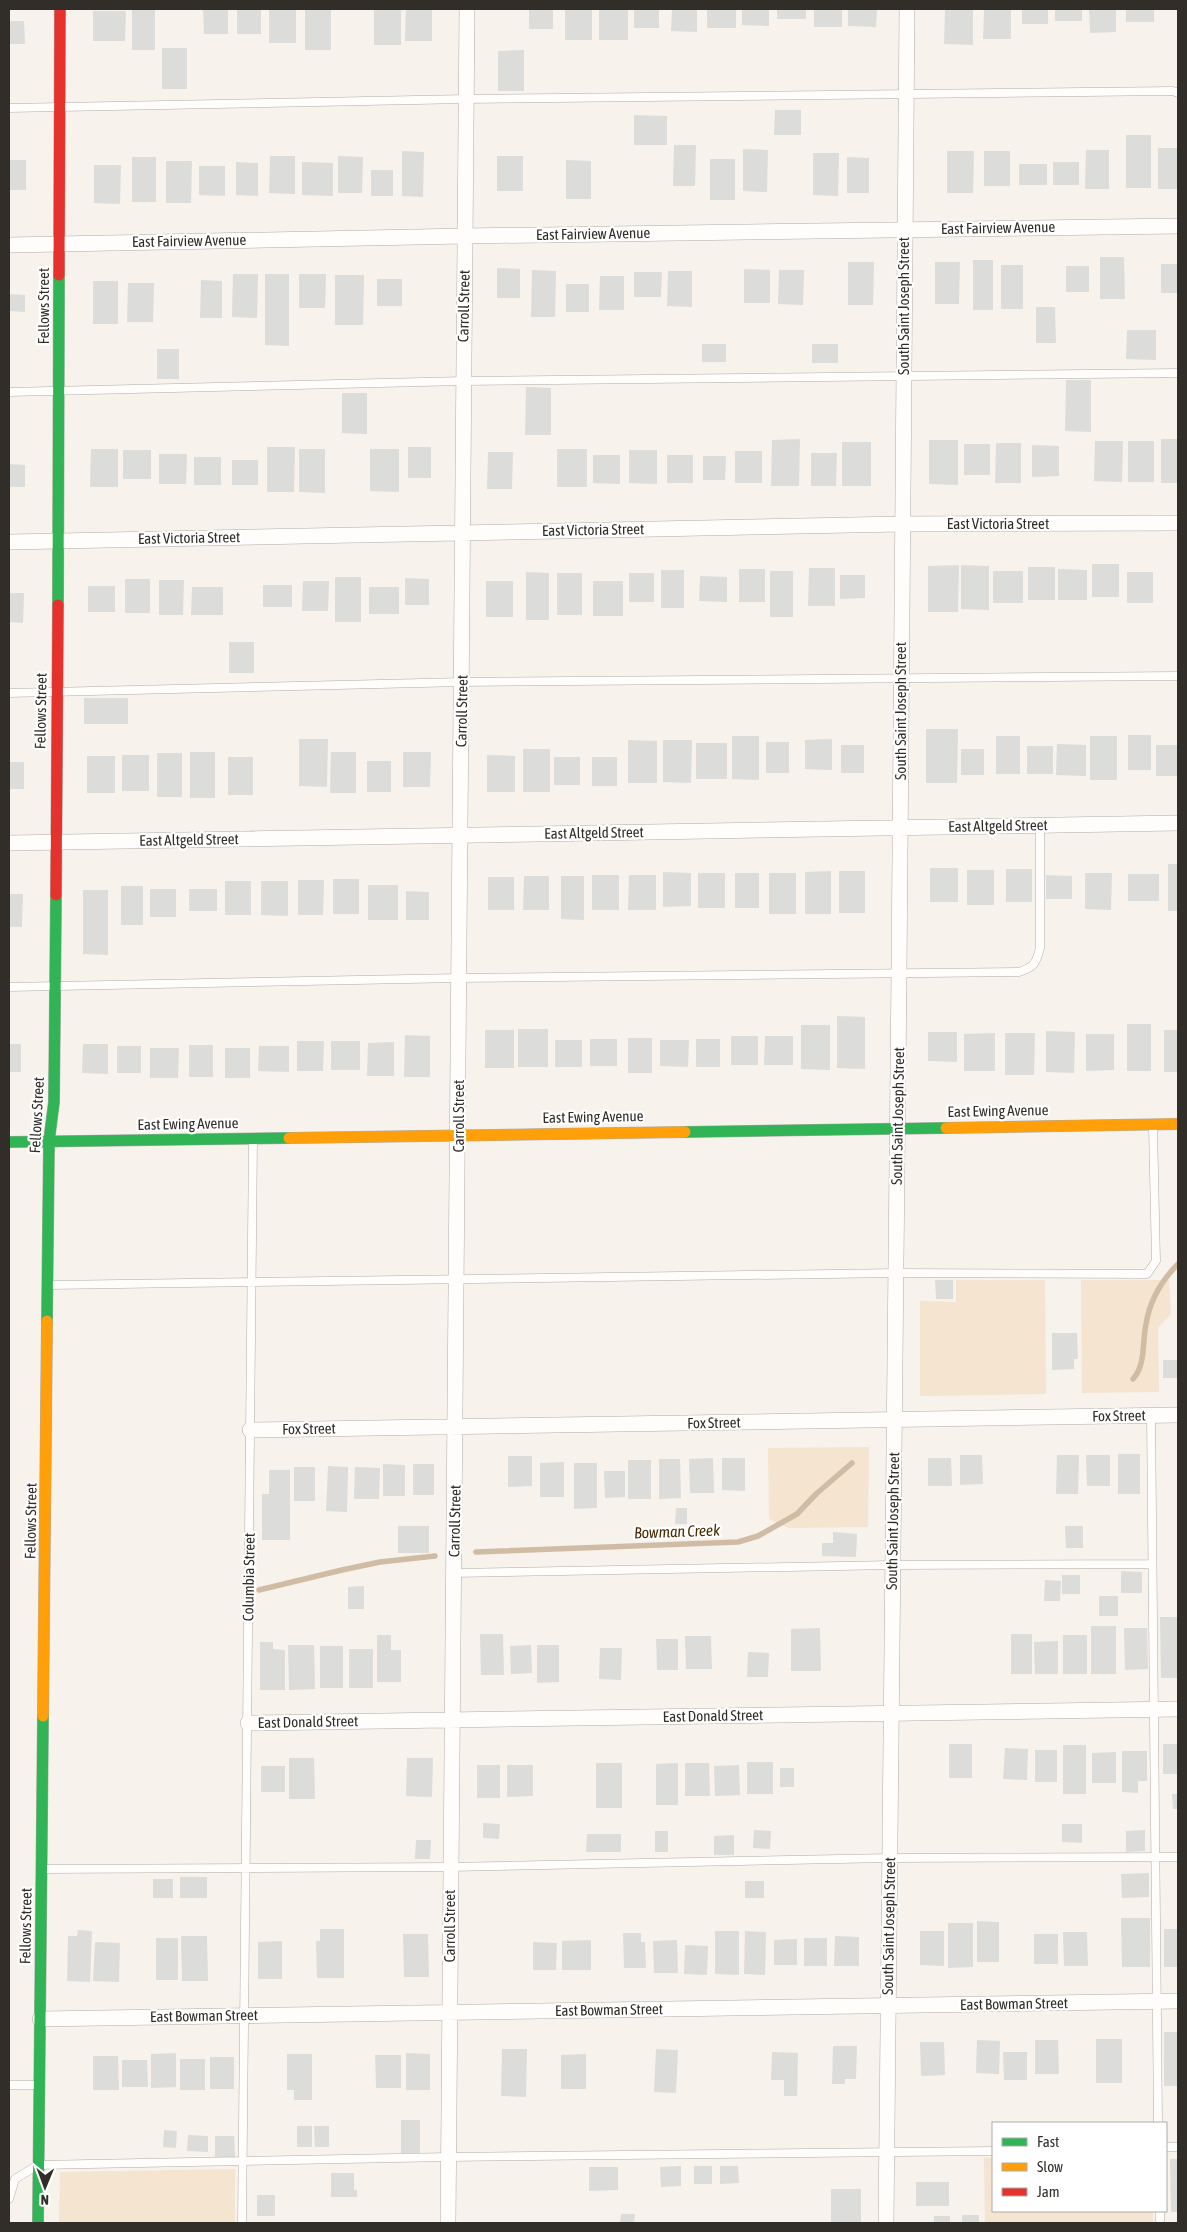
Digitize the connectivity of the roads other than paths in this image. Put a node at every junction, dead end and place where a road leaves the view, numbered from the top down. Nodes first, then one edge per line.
1 (60, 9) edge
2 (467, 9) edge
3 (907, 9) edge
4 (1178, 93) edge
5 (905, 96) junction
6 (466, 99) junction
7 (60, 106) junction
8 (9, 108) edge
9 (1178, 226) edge
10 (904, 230) junction
11 (465, 236) junction
12 (59, 244) junction
13 (9, 245) edge
14 (1178, 373) edge
15 (903, 376) junction
16 (464, 381) junction
17 (59, 390) junction
18 (9, 392) edge
19 (1178, 523) edge
20 (902, 524) junction
21 (463, 532) junction
22 (59, 540) junction
23 (9, 542) edge
24 (1178, 676) edge
25 (901, 678) junction
26 (463, 682) junction
27 (9, 693) edge
28 (56, 693) junction
29 (1178, 823) edge
30 (1040, 825) junction
31 (900, 827) junction
32 (461, 836) junction
33 (55, 842) junction
34 (9, 843) edge
35 (900, 974) junction
36 (459, 978) junction
37 (54, 986) junction
38 (9, 987) edge
39 (1178, 1124) edge
40 (1152, 1125) junction
41 (898, 1127) junction
42 (459, 1134) junction
43 (253, 1138) junction
44 (49, 1141) junction
45 (9, 1142) edge
46 (896, 1273) junction
47 (457, 1280) junction
48 (251, 1283) junction
49 (49, 1285) junction
50 (1178, 1414) edge
51 (1151, 1415) junction
52 (894, 1420) junction
53 (456, 1428) junction
54 (250, 1430) junction
55 (1152, 1564) junction
56 (893, 1565) junction
57 (454, 1573) junction
58 (1178, 1709) edge
59 (1155, 1710) junction
60 (891, 1713) junction
61 (453, 1720) junction
62 (248, 1723) junction
63 (1178, 1857) edge
64 (890, 1858) junction
65 (1156, 1858) junction
66 (246, 1867) junction
67 (450, 1867) junction
68 (42, 1869) junction
69 (1178, 2001) edge
70 (1157, 2002) junction
71 (888, 2006) junction
72 (449, 2012) junction
73 (246, 2016) junction
74 (40, 2019) junction
75 (9, 2085) edge
76 (38, 2085) junction
77 (1158, 2122) edge
78 (992, 2151) edge
79 (887, 2152) junction
80 (448, 2157) junction
81 (242, 2162) junction
82 (38, 2165) junction
83 (9, 2198) edge
84 (38, 2223) edge
85 (242, 2223) edge
86 (448, 2223) edge
87 (886, 2223) edge

1 - 7 street, Fellows Street
2 - 6 street, Carroll Street
3 - 5 street, South Saint Joseph Street
4 - 5 lane
5 - 6 lane
5 - 10 street, South Saint Joseph Street
6 - 7 lane
6 - 11 street, Carroll Street
7 - 8 lane
7 - 12 street, Fellows Street
9 - 10 street, East Fairview Avenue
10 - 11 street, East Fairview Avenue
10 - 15 street, South Saint Joseph Street
11 - 12 street, East Fairview Avenue
11 - 16 street, Carroll Street
12 - 13 street, East Fairview Avenue
12 - 17 street, Fellows Street
14 - 15 lane
15 - 16 lane
15 - 20 street, South Saint Joseph Street
16 - 17 lane
16 - 21 street, Carroll Street
17 - 18 lane
17 - 22 street, Fellows Street
19 - 20 street, East Victoria Street
20 - 21 street, East Victoria Street
20 - 25 street, South Saint Joseph Street
21 - 22 street, East Victoria Street
21 - 26 street, Carroll Street
22 - 23 street, East Victoria Street
22 - 28 street, Fellows Street
24 - 25 lane
25 - 26 lane
25 - 31 street, South Saint Joseph Street
26 - 28 lane
26 - 32 street, Carroll Street
27 - 28 lane
28 - 33 street, Fellows Street
29 - 30 street, East Altgeld Street
30 - 31 street, East Altgeld Street
30 - 35 lane
31 - 32 street, East Altgeld Street
31 - 35 street, South Saint Joseph Street
32 - 33 street, East Altgeld Street
32 - 36 street, Carroll Street
33 - 34 street, East Altgeld Street
33 - 37 street, Fellows Street
35 - 36 lane
35 - 41 street, South Saint Joseph Street
36 - 37 lane
36 - 42 street, Carroll Street
37 - 38 lane
37 - 44 street, Fellows Street
39 - 40 street, East Ewing Avenue
40 - 41 street, East Ewing Avenue
40 - 46 lane
41 - 42 street, East Ewing Avenue
41 - 46 street, South Saint Joseph Street
42 - 43 street, East Ewing Avenue
42 - 47 street, Carroll Street
43 - 44 street, East Ewing Avenue
43 - 48 lane, Columbia Street
44 - 45 street, East Ewing Avenue
44 - 49 street, Fellows Street
46 - 47 lane
46 - 52 street, South Saint Joseph Street
47 - 48 lane
47 - 53 street, Carroll Street
48 - 49 lane
48 - 54 lane, Columbia Street
49 - 68 street, Fellows Street
50 - 51 street, Fox Street
51 - 52 street, Fox Street
51 - 55 lane
52 - 53 street, Fox Street
52 - 56 street, South Saint Joseph Street
53 - 54 street, Fox Street
53 - 57 street, Carroll Street
54 - 62 lane, Columbia Street
55 - 56 lane
55 - 59 lane
56 - 57 lane
56 - 60 street, South Saint Joseph Street
57 - 61 street, Carroll Street
58 - 59 street, East Donald Street
59 - 60 street, East Donald Street
59 - 65 lane
60 - 61 street, East Donald Street
60 - 64 street, South Saint Joseph Street
61 - 62 street, East Donald Street
61 - 67 street, Carroll Street
62 - 66 lane, Columbia Street
63 - 65 lane
64 - 65 lane
64 - 67 lane
64 - 71 street, South Saint Joseph Street
65 - 70 lane
66 - 67 lane
66 - 68 lane
66 - 73 lane, Columbia Street
67 - 72 street, Carroll Street
68 - 74 street, Fellows Street
69 - 70 street, East Bowman Street
70 - 71 street, East Bowman Street
70 - 77 lane
71 - 72 street, East Bowman Street
71 - 79 street, South Saint Joseph Street
72 - 73 street, East Bowman Street
72 - 80 street, Carroll Street
73 - 74 street, East Bowman Street
73 - 81 lane, Columbia Street
74 - 76 street, Fellows Street
75 - 76 lane
76 - 82 street, Fellows Street
78 - 79 lane
79 - 80 lane
79 - 87 street, South Saint Joseph Street
80 - 81 lane
80 - 86 street, Carroll Street
81 - 82 lane
81 - 85 lane, Columbia Street
82 - 83 lane
82 - 84 street, Fellows Street

